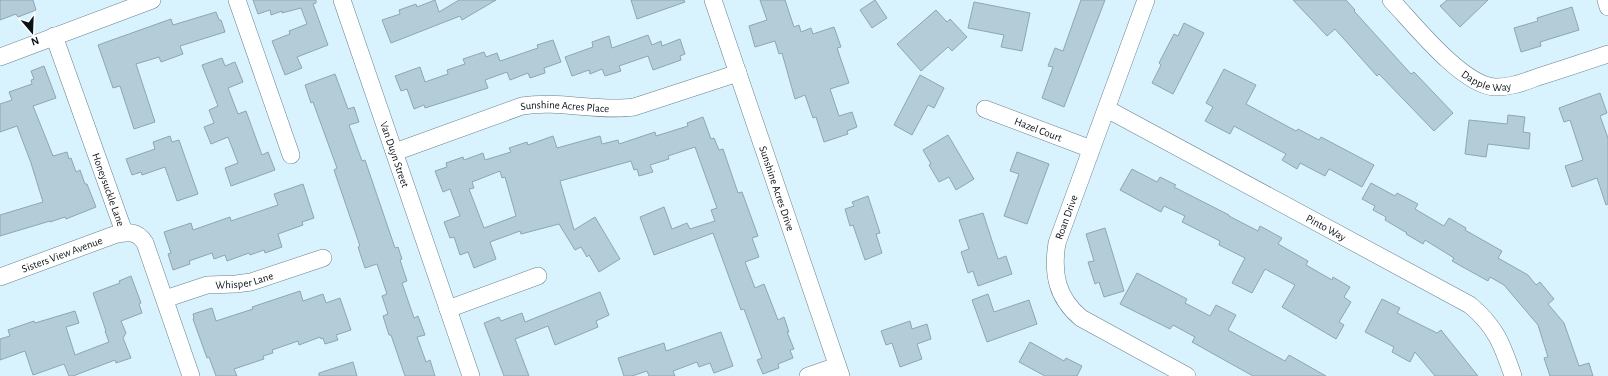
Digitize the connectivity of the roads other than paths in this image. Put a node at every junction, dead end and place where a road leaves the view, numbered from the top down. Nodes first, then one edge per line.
1 (152, 0) edge
2 (237, 0) edge
3 (342, 0) edge
4 (713, 0) edge
5 (1146, 0) edge
6 (1391, 0) edge
7 (1606, 0) edge
8 (1608, 7) edge
9 (54, 36) junction
10 (1608, 54) edge
11 (0, 57) edge
12 (738, 73) junction
13 (985, 109) dead end
14 (1108, 109) junction
15 (1091, 149) junction
16 (395, 152) junction
17 (291, 155) dead end
18 (124, 232) junction
19 (323, 258) dead end
20 (538, 276) dead end
21 (0, 278) edge
22 (165, 299) junction
23 (448, 309) junction
24 (839, 371) edge
25 (1182, 375) edge
26 (191, 376) edge
27 (472, 376) edge
28 (808, 376) edge
29 (1513, 376) edge

1 - 9 street
2 - 17 street
3 - 16 street, Van Duyn Street
4 - 12 street, Sunshine Acres Drive
5 - 14 street, Roan Drive
6 - 10 street, Dapple Way
7 - 8 street
9 - 11 street
9 - 18 street, Honeysuckle Lane
12 - 16 street, Sunshine Acres Place
12 - 24 street, Sunshine Acres Drive
13 - 15 street, Hazel Court
14 - 15 street, Roan Drive
14 - 29 street, Pinto Way
15 - 25 street, Roan Drive
16 - 23 street, Van Duyn Street
18 - 21 street, Sisters View Avenue
18 - 22 street, Honeysuckle Lane
19 - 22 street, Whisper Lane
20 - 23 street
22 - 26 street, Honeysuckle Lane
23 - 27 street, Van Duyn Street
24 - 28 street

